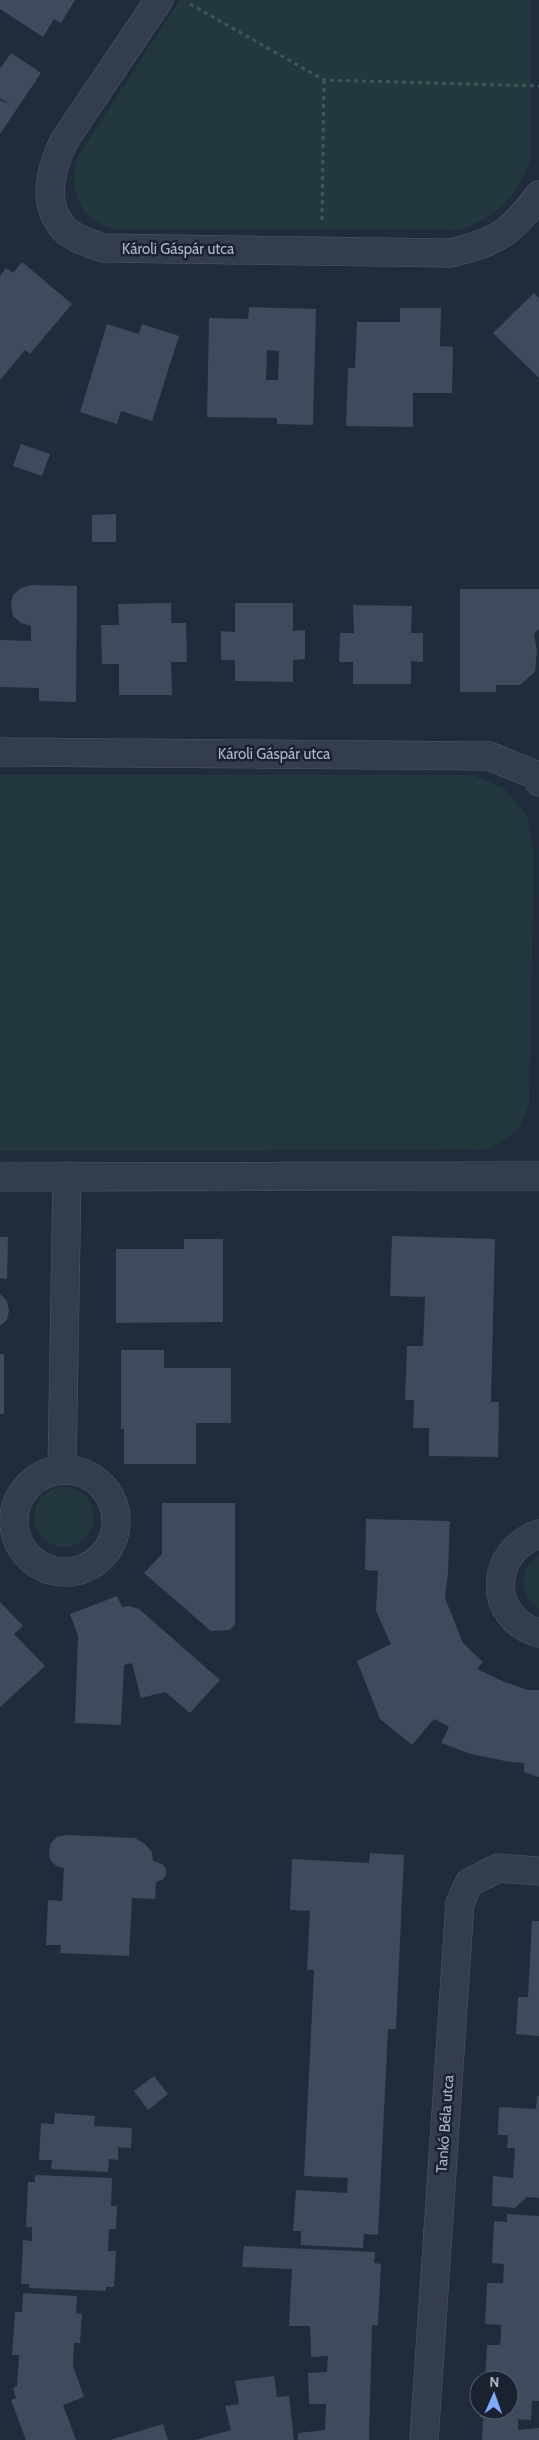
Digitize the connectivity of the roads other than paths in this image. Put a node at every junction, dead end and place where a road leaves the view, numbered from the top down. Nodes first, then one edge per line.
1 (159, 0) edge
2 (539, 195) edge
3 (0, 752) edge
4 (539, 782) edge
5 (0, 1176) edge
6 (67, 1176) junction
7 (539, 1176) edge
8 (62, 1470) dead end
9 (539, 1534) edge
10 (539, 1633) edge
11 (539, 1871) edge
12 (424, 2440) edge

1 - 2 street, Károli Gáspár utca
3 - 4 street, Károli Gáspár utca
5 - 6 street
6 - 7 street
6 - 8 street
9 - 10 street
11 - 12 street, Tankó Béla utca

